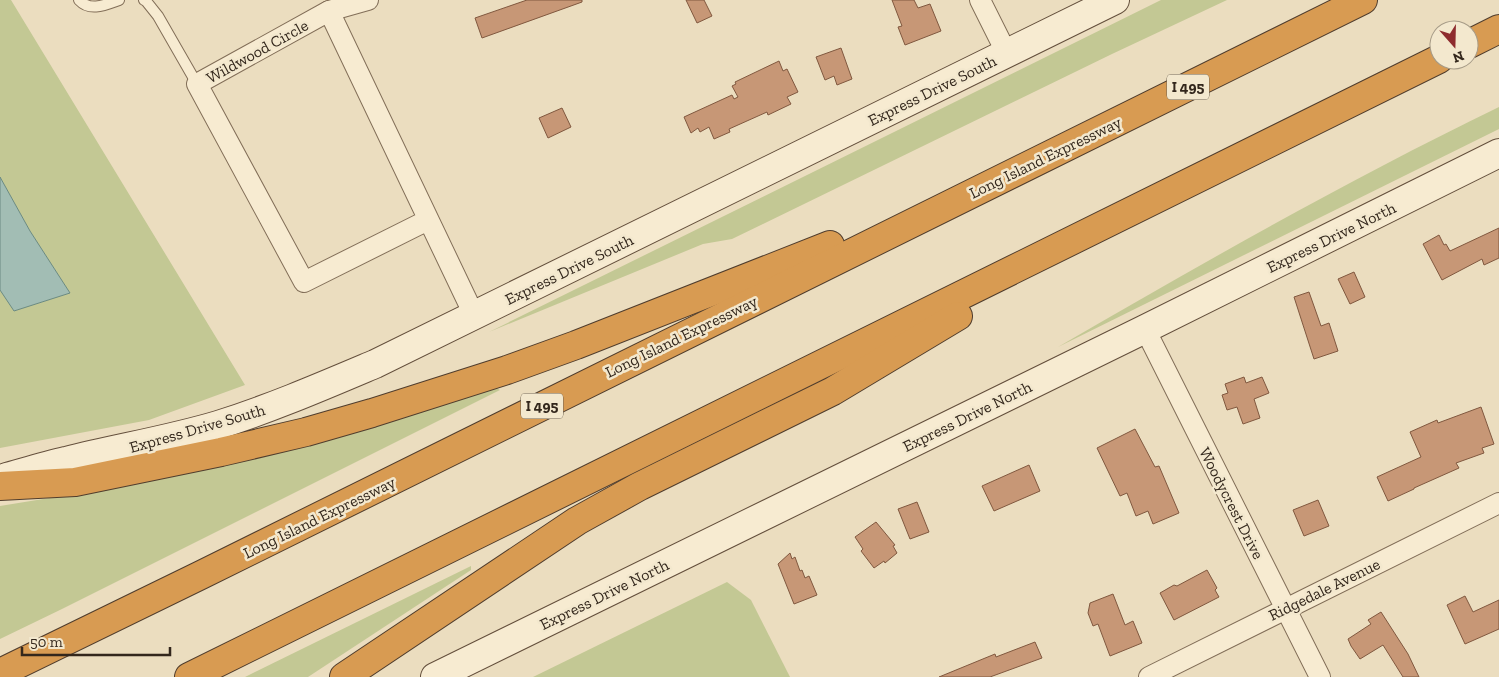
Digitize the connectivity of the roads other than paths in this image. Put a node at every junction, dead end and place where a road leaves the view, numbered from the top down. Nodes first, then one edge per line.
1 (79, 0) edge
2 (119, 0) edge
3 (144, 0) edge
4 (368, 0) edge
5 (980, 0) edge
6 (1115, 0) edge
7 (1363, 0) edge
8 (329, 11) junction
9 (1499, 29) edge
10 (1479, 39) edge
11 (1007, 54) junction
12 (1429, 64) edge
13 (197, 84) junction
14 (1499, 153) edge
15 (1013, 173) junction
16 (1121, 217) junction
17 (428, 220) junction
18 (474, 315) junction
19 (1145, 329) junction
20 (0, 479) edge
21 (0, 486) edge
22 (1499, 502) edge
23 (1286, 608) junction
24 (0, 673) edge
25 (439, 676) edge
26 (189, 677) edge
27 (344, 677) edge
28 (1149, 677) edge
29 (1320, 677) edge

1 - 2 lane
3 - 13 lane
4 - 8 street, Wildwood Circle
5 - 11 street
6 - 11 main road, Express Drive South
7 - 15 highway, Long Island Expressway / I 495
8 - 13 street, Wildwood Circle
8 - 17 street
9 - 10 highway
11 - 18 main road, Express Drive South
12 - 16 highway
13 - 17 street, Wildwood Circle
14 - 19 main road, Express Drive North
15 - 21 highway
15 - 24 highway, Long Island Expressway / I 495
16 - 26 highway
16 - 27 highway
17 - 18 street
18 - 20 main road, Express Drive South
19 - 23 street, Woodycrest Drive
19 - 25 main road, Express Drive North
22 - 23 street, Ridgedale Avenue
23 - 28 street, Ridgedale Avenue
23 - 29 street, Woodycrest Drive

